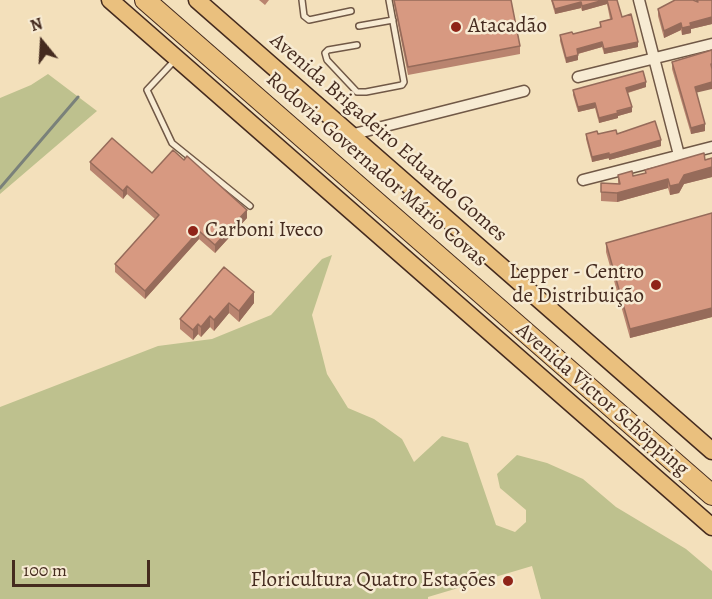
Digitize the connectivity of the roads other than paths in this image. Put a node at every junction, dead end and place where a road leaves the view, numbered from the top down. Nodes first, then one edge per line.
1 (110, 0) edge
2 (197, 0) edge
3 (302, 0) edge
4 (389, 0) edge
5 (639, 0) edge
6 (156, 2) edge
7 (351, 11) dead end
8 (393, 20) junction
9 (356, 27) dead end
10 (712, 44) edge
11 (357, 45) dead end
12 (176, 58) junction
13 (654, 58) junction
14 (578, 78) dead end
15 (524, 91) dead end
16 (350, 135) junction
17 (712, 147) edge
18 (679, 155) junction
19 (583, 180) dead end
20 (250, 206) dead end
21 (712, 451) edge
22 (712, 477) edge
23 (712, 495) edge
24 (712, 527) edge

1 - 12 main road, Avenida Victor Schöpping
2 - 16 main road, Avenida Brigadeiro Eduardo Gomes
3 - 7 lane
4 - 8 lane
5 - 13 street
6 - 22 highway, Rodovia Governador Mário Covas
6 - 23 highway, Rodovia Governador Mário Covas
8 - 9 lane
8 - 11 lane
10 - 13 street
12 - 20 lane
12 - 24 main road, Avenida Victor Schöpping
13 - 14 street
13 - 18 street
15 - 16 street
16 - 21 main road, Avenida Brigadeiro Eduardo Gomes
17 - 18 street
18 - 19 street

